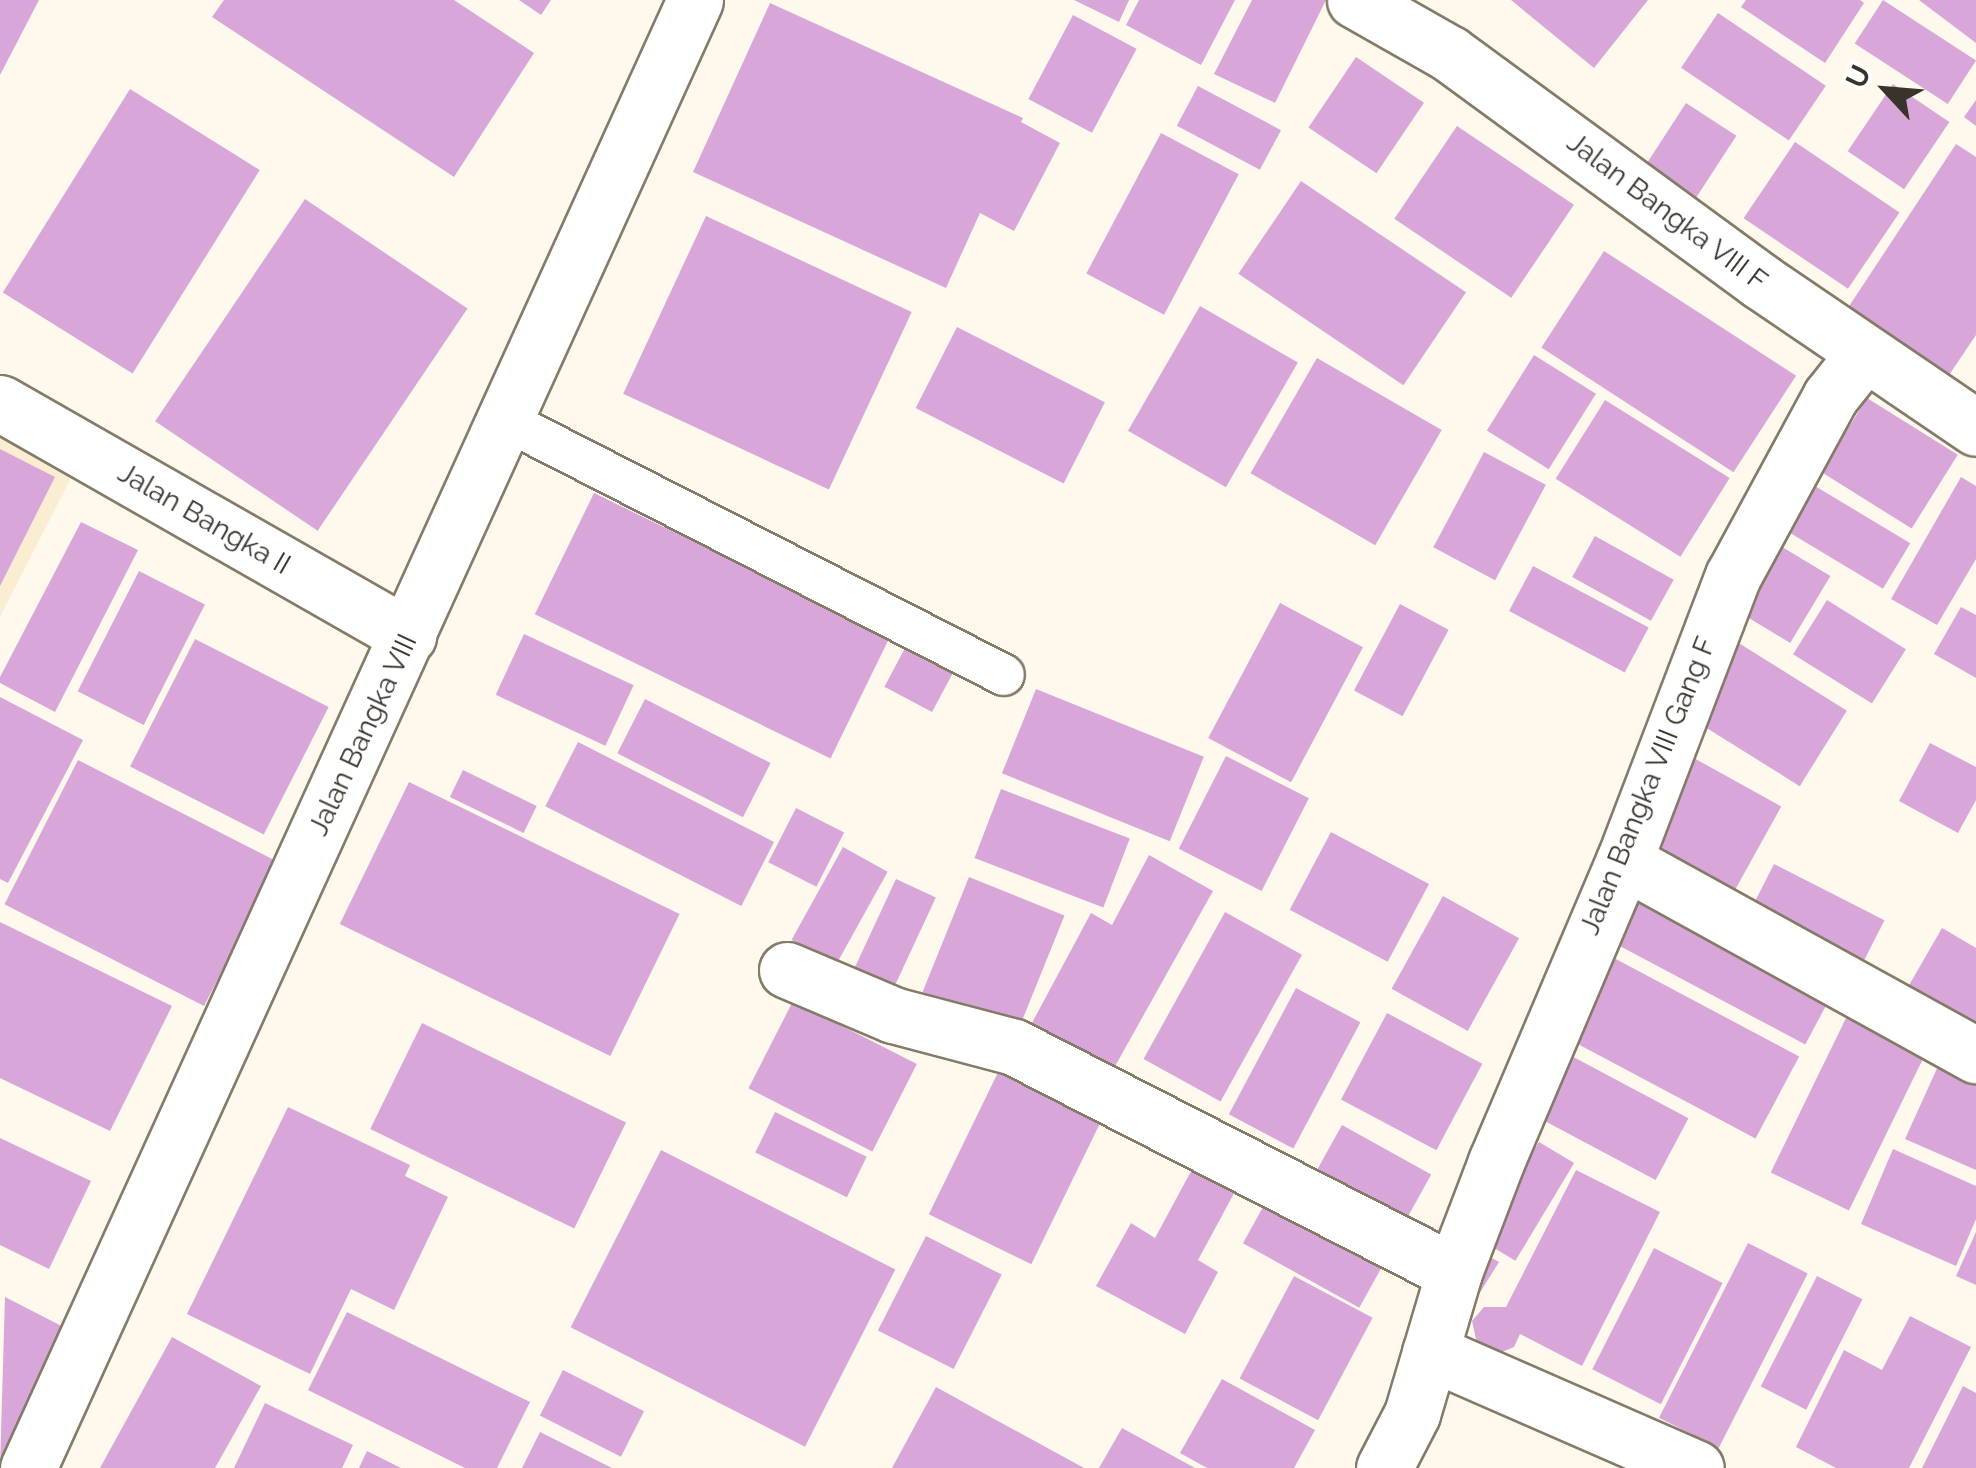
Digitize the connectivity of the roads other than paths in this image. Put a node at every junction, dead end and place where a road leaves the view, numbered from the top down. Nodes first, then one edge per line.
1 (694, 0) edge
2 (1356, 0) edge
3 (1865, 352) junction
4 (0, 403) edge
5 (505, 420) junction
6 (1976, 428) edge
7 (408, 636) junction
8 (1004, 675) dead end
9 (1624, 861) junction
10 (788, 970) dead end
11 (1976, 1054) edge
12 (1454, 1272) junction
13 (1430, 1352) junction
14 (28, 1468) edge
15 (1384, 1468) edge
16 (1696, 1468) edge

1 - 5 street, Jalan Bangka VIII
2 - 3 street, Jalan Bangka VIII F
3 - 6 street, Jalan Bangka VIII F
3 - 9 street, Jalan Bangka VIII Gang F
4 - 7 street, Jalan Bangka II
5 - 7 street, Jalan Bangka VIII
5 - 8 lane
7 - 14 street, Jalan Bangka VIII
9 - 11 street
9 - 12 street, Jalan Bangka VIII Gang F
10 - 12 street
12 - 13 street, Jalan Bangka VIII Gang F
13 - 15 street, Jalan Bangka VIII Gang F
13 - 16 street

